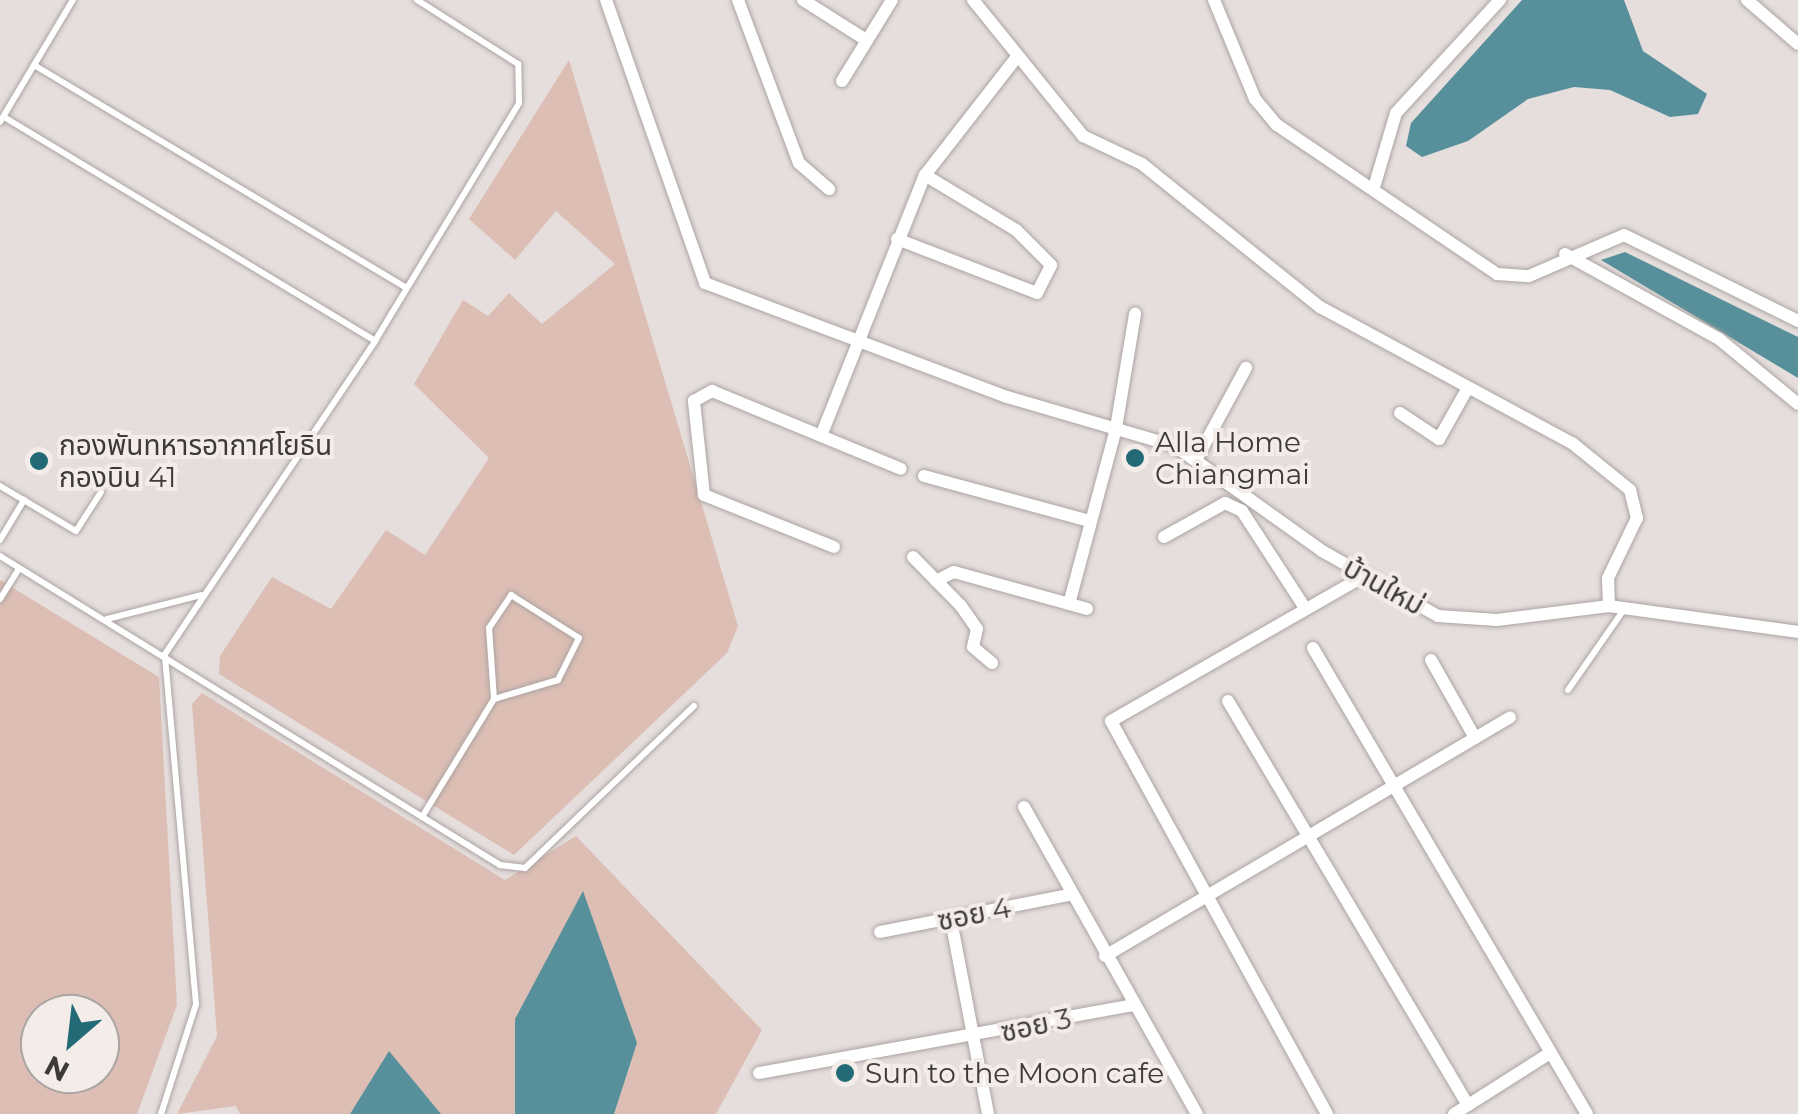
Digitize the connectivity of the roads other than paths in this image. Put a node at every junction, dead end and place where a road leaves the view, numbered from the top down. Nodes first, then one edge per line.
1 (73, 0) edge
2 (416, 0) edge
3 (606, 0) edge
4 (738, 0) edge
5 (803, 0) edge
6 (892, 0) edge
7 (973, 0) edge
8 (1214, 0) edge
9 (1500, 0) edge
10 (1747, 0) edge
11 (866, 40) junction
12 (1798, 44) edge
13 (1016, 58) junction
14 (34, 66) junction
15 (842, 81) dead end
16 (2, 120) edge
17 (925, 175) junction
18 (1375, 184) junction
19 (829, 189) dead end
20 (898, 239) junction
21 (1565, 254) junction
22 (406, 288) junction
23 (1135, 314) dead end
24 (1798, 321) edge
25 (860, 339) junction
26 (375, 341) junction
27 (1246, 368) dead end
28 (1466, 391) junction
29 (1798, 404) edge
30 (1400, 413) dead end
31 (1116, 428) junction
32 (821, 436) junction
33 (1196, 460) junction
34 (901, 469) dead end
35 (924, 476) dead end
36 (0, 486) edge
37 (101, 492) dead end
38 (24, 500) junction
39 (1090, 521) junction
40 (1164, 537) dead end
41 (0, 540) edge
42 (834, 547) dead end
43 (0, 556) edge
44 (913, 557) dead end
45 (19, 569) junction
46 (1362, 576) junction
47 (936, 581) junction
48 (202, 594) junction
49 (0, 599) edge
50 (1069, 604) junction
51 (1306, 608) junction
52 (1616, 608) junction
53 (1087, 609) dead end
54 (105, 619) junction
55 (1798, 632) edge
56 (1313, 648) dead end
57 (165, 654) junction
58 (1431, 660) dead end
59 (992, 663) dead end
60 (1568, 690) dead end
61 (494, 699) junction
62 (1228, 701) dead end
63 (694, 706) dead end
64 (1510, 716) dead end
65 (1474, 736) junction
66 (1394, 785) junction
67 (1024, 807) dead end
68 (422, 817) junction
69 (1310, 838) junction
70 (1068, 895) junction
71 (1204, 900) junction
72 (950, 920) junction
73 (880, 932) dead end
74 (1104, 956) junction
75 (1134, 1005) junction
76 (974, 1038) junction
77 (1550, 1053) junction
78 (760, 1073) dead end
79 (1468, 1104) junction
80 (161, 1114) edge
81 (988, 1114) edge
82 (1197, 1114) edge
83 (1326, 1114) edge
84 (1454, 1114) edge
85 (1586, 1114) edge

1 - 14 lane
2 - 22 lane
3 - 25 street, บ้านใหม่
4 - 19 street
5 - 11 street
6 - 11 street
7 - 13 street
8 - 18 street
9 - 18 street
10 - 12 street
11 - 15 street
13 - 17 street
13 - 28 street
14 - 16 lane
14 - 22 lane
16 - 26 lane
17 - 20 street
17 - 20 street
18 - 21 street
20 - 25 street
21 - 24 street
21 - 29 street
22 - 26 lane
23 - 31 street
25 - 31 street, บ้านใหม่
25 - 32 street
26 - 48 lane
27 - 33 street
28 - 30 street
28 - 52 street
31 - 33 street, บ้านใหม่
31 - 39 street
32 - 34 street
32 - 42 street
33 - 46 street, บ้านใหม่
35 - 39 street
36 - 38 lane
37 - 38 lane
38 - 41 lane
39 - 50 street
40 - 51 street
43 - 45 lane
44 - 47 street
45 - 49 lane
45 - 54 lane
46 - 51 street
46 - 52 street, บ้านใหม่
47 - 50 street
47 - 59 street
48 - 54 lane
48 - 57 lane
50 - 53 street
51 - 71 street
52 - 55 street, บ้านใหม่
52 - 60 lane
54 - 57 lane
56 - 66 street
57 - 68 lane
57 - 80 lane
58 - 65 street
61 - 61 lane
61 - 68 lane
62 - 69 street
63 - 68 lane
64 - 65 street
65 - 66 street
66 - 69 street
66 - 77 street
67 - 70 street
69 - 71 street
69 - 79 street
70 - 72 street, ซอย 4
70 - 74 street
71 - 74 street
71 - 83 street
72 - 73 street, ซอย 4
72 - 76 street
74 - 75 street
75 - 76 street, ซอย 3
75 - 82 street
76 - 78 street, ซอย 3
76 - 81 street
77 - 79 street
77 - 85 street
79 - 84 street

